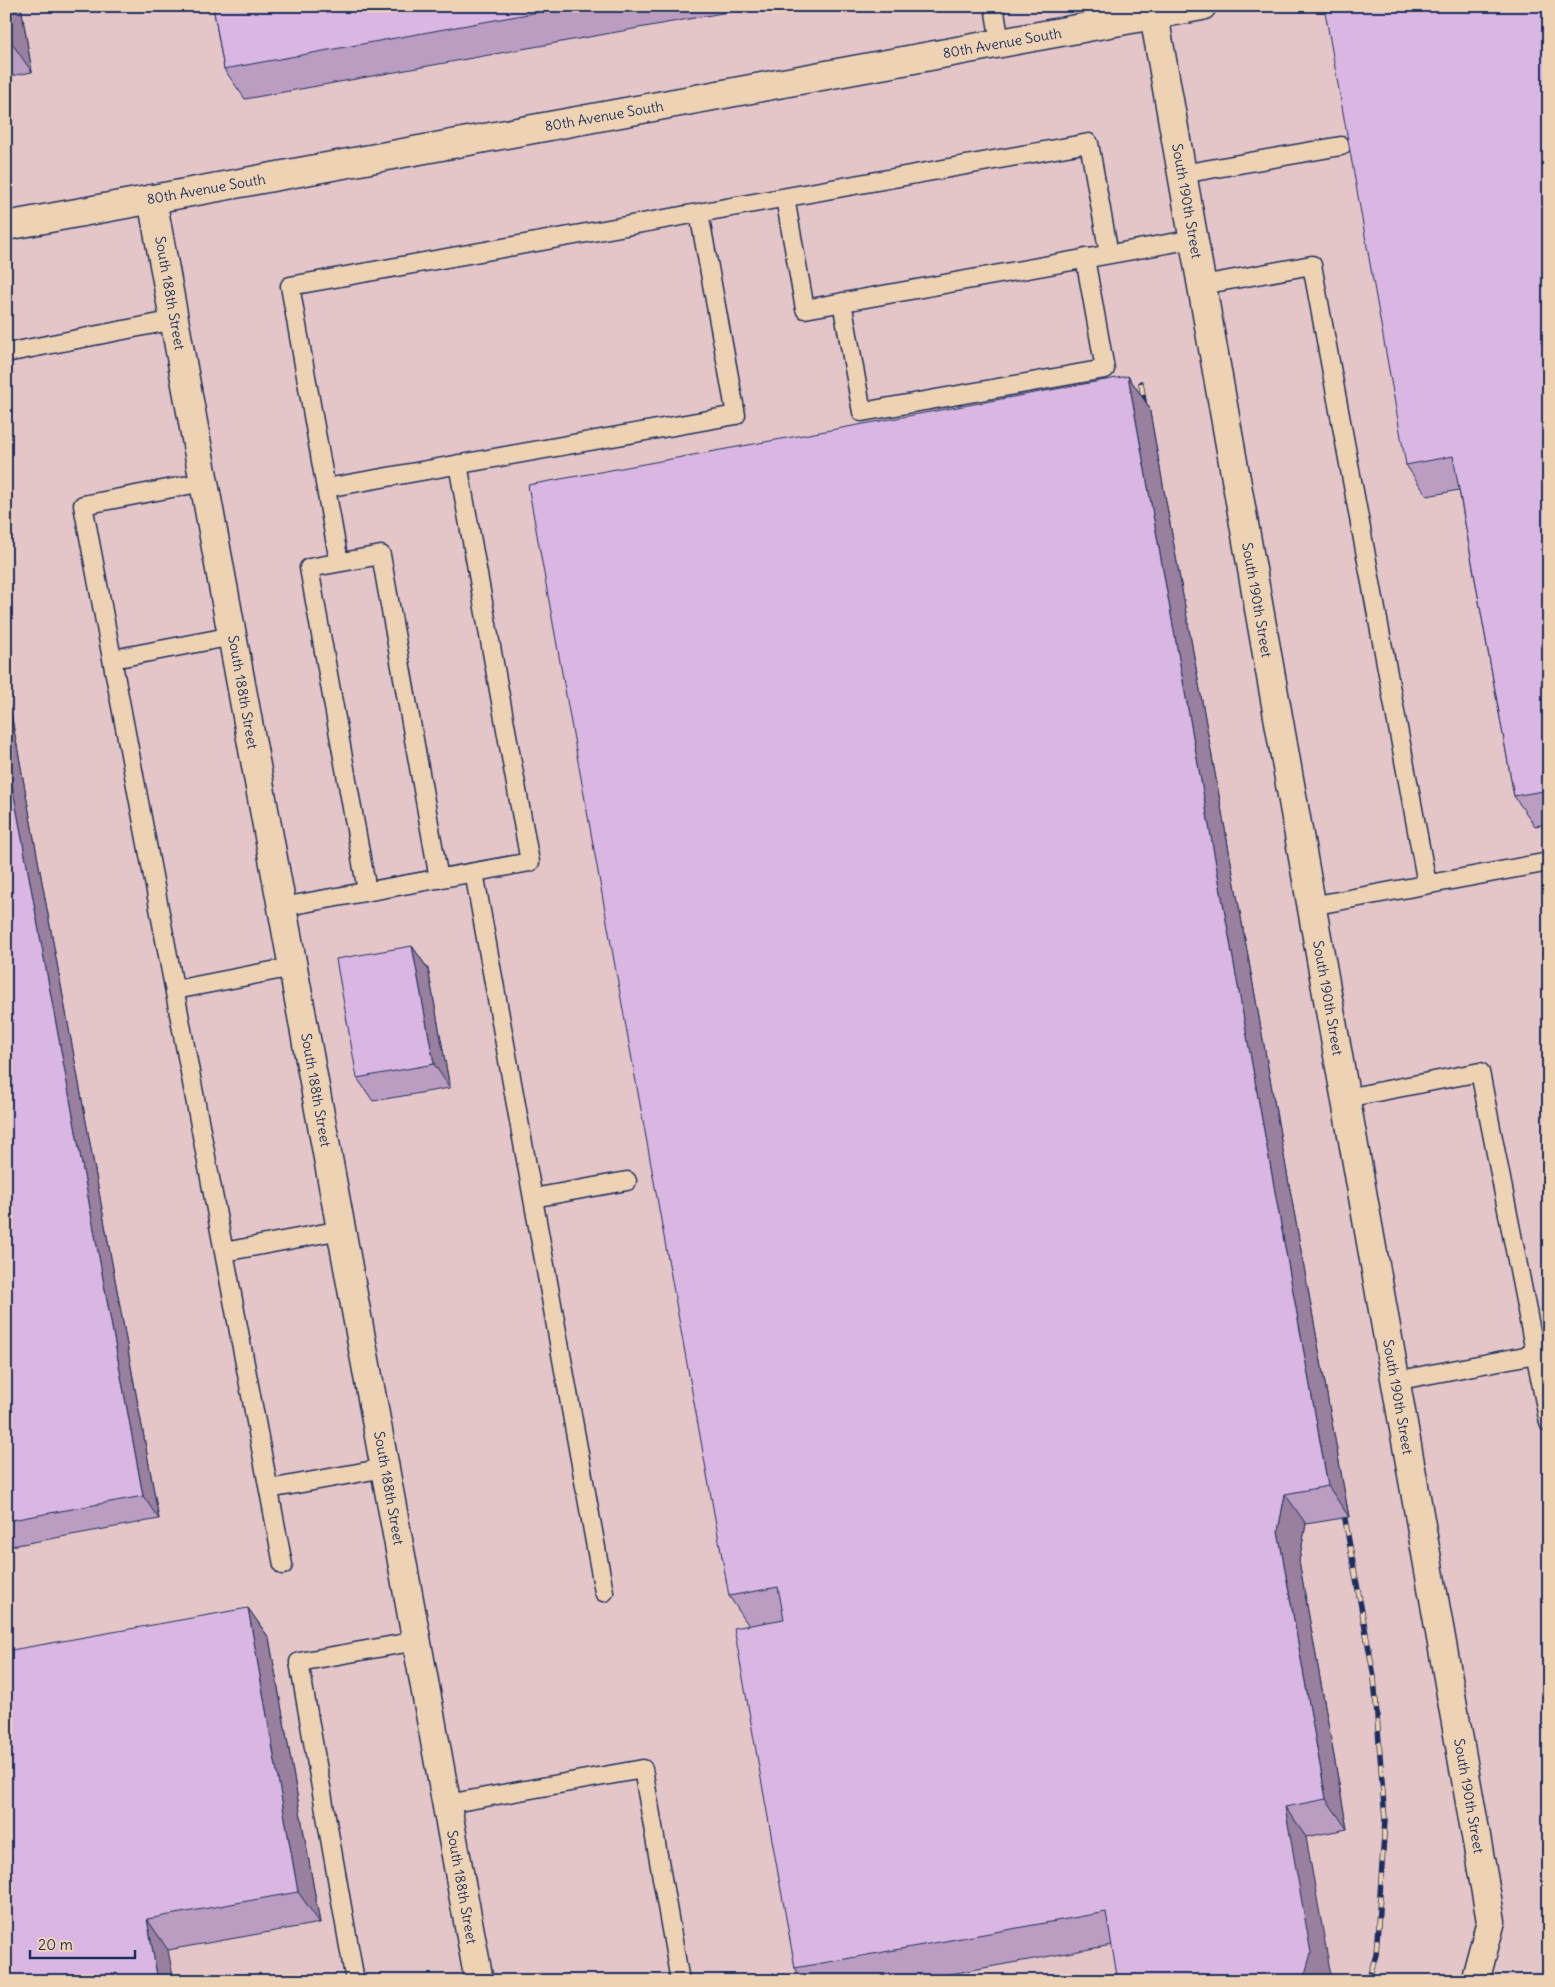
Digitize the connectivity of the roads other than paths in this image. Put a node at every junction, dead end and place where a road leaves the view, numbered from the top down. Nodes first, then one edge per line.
1 (994, 6) edge
2 (1202, 6) edge
3 (1154, 15) junction
4 (1000, 43) junction
5 (1341, 146) edge
6 (1182, 174) junction
7 (785, 198) junction
8 (152, 199) junction
9 (700, 213) junction
10 (6, 226) edge
11 (1194, 239) junction
12 (1110, 254) junction
13 (1085, 258) junction
14 (1202, 285) junction
15 (842, 302) junction
16 (175, 320) junction
17 (6, 353) edge
18 (458, 464) junction
19 (204, 482) junction
20 (326, 488) junction
21 (339, 562) junction
22 (233, 636) junction
23 (112, 659) junction
24 (1549, 862) edge
25 (474, 872) junction
26 (439, 878) junction
27 (1427, 884) junction
28 (367, 891) junction
29 (282, 906) junction
30 (1311, 906) junction
31 (294, 967) junction
32 (175, 990) junction
33 (1346, 1098) junction
34 (628, 1181) dead end
35 (533, 1198) junction
36 (342, 1230) junction
37 (224, 1252) junction
38 (1535, 1354) junction
39 (1395, 1381) junction
40 (1549, 1423) edge
41 (385, 1468) junction
42 (269, 1489) junction
43 (283, 1565) dead end
44 (604, 1592) dead end
45 (417, 1641) junction
46 (447, 1804) junction
47 (355, 1981) edge
48 (479, 1981) edge
49 (680, 1981) edge
50 (1475, 1981) edge

1 - 4 lane
2 - 3 street, 80th Avenue South
3 - 4 street, 80th Avenue South
3 - 6 street, South 190th Street
4 - 8 street, 80th Avenue South
5 - 6 lane
6 - 11 street, South 190th Street
7 - 9 lane
7 - 12 lane
7 - 15 lane
8 - 10 street, 80th Avenue South
8 - 16 street, South 188th Street
9 - 18 lane
9 - 20 lane
11 - 12 lane
11 - 14 street, South 190th Street
12 - 13 lane
13 - 15 lane
13 - 15 lane
14 - 27 lane
14 - 30 street, South 190th Street
16 - 17 lane
16 - 19 street, South 188th Street
18 - 20 lane
18 - 25 lane
19 - 22 street, South 188th Street
19 - 23 lane
20 - 21 lane
21 - 26 lane
21 - 28 lane
22 - 23 lane
22 - 29 street, South 188th Street
23 - 32 lane
24 - 27 lane
25 - 26 lane
25 - 35 lane
26 - 28 lane
27 - 30 lane
28 - 29 lane
29 - 31 street, South 188th Street
30 - 33 street, South 190th Street
31 - 32 lane
31 - 36 street, South 188th Street
32 - 37 lane
33 - 38 lane
33 - 39 street, South 190th Street
34 - 35 lane
35 - 44 lane
36 - 37 lane
36 - 41 street, South 188th Street
37 - 42 lane
38 - 39 lane
38 - 40 lane
39 - 50 street, South 190th Street
41 - 42 lane
41 - 45 street, South 188th Street
42 - 43 lane
45 - 46 street, South 188th Street
45 - 47 lane
46 - 48 street, South 188th Street
46 - 49 lane

